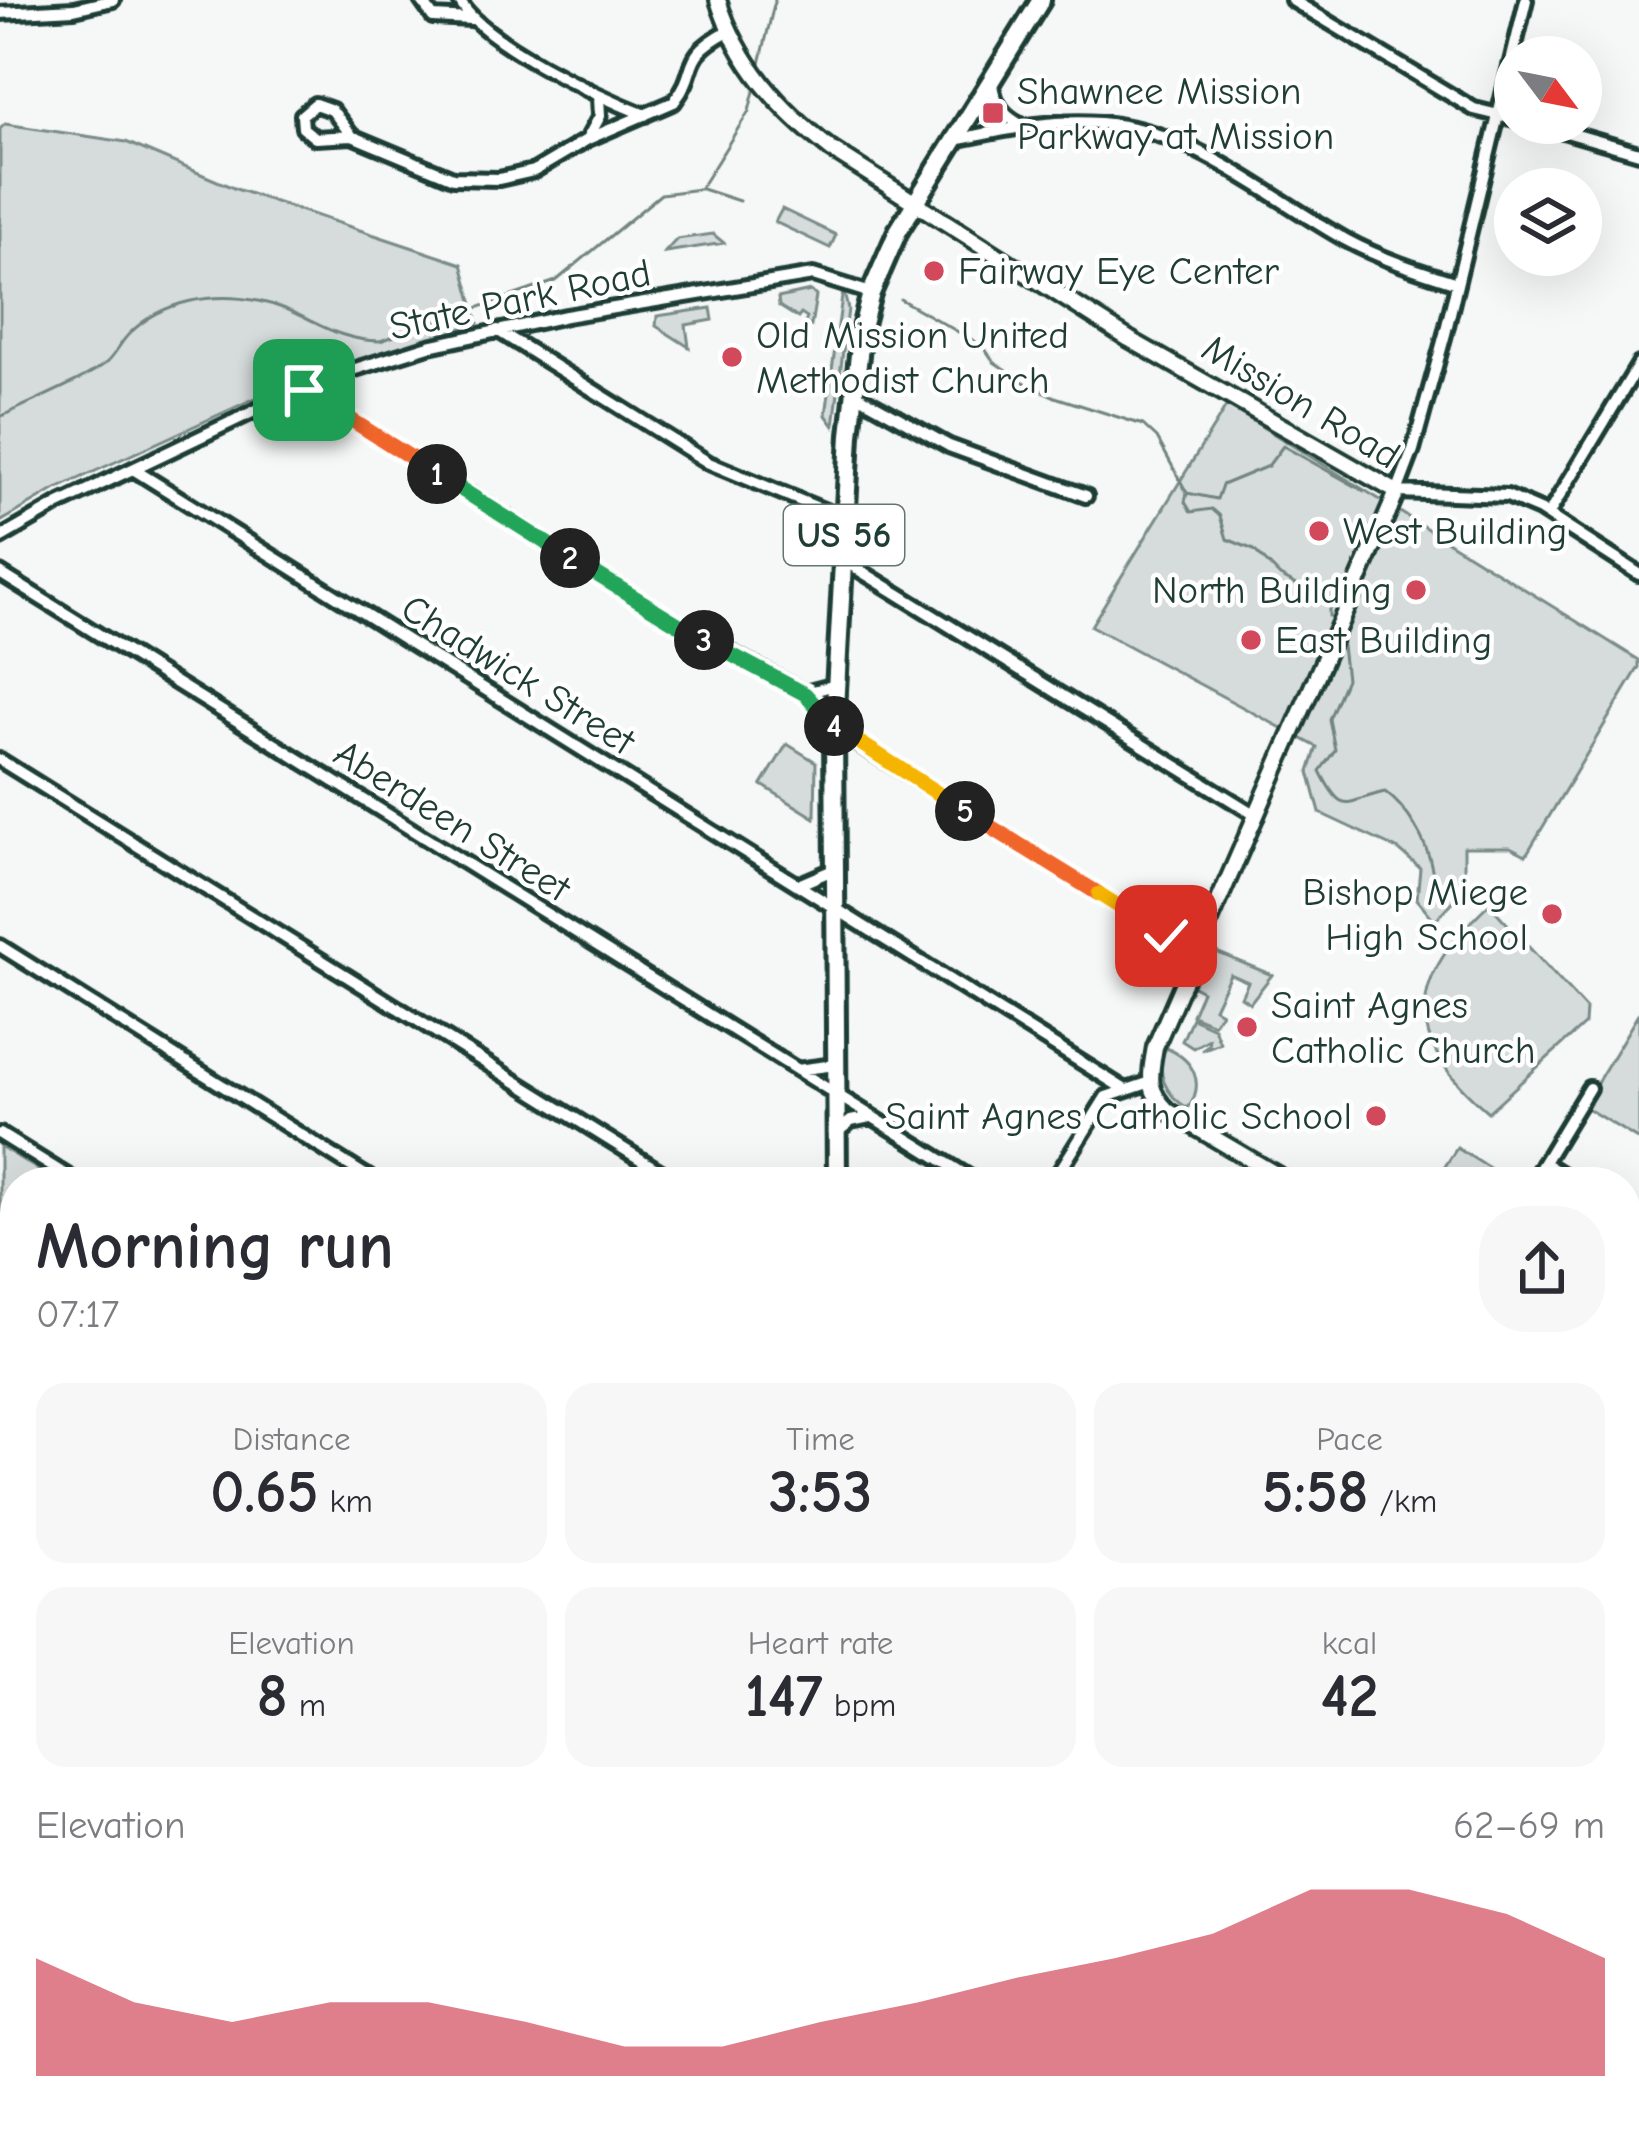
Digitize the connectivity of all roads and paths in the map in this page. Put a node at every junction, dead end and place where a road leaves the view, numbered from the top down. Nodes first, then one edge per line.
1 (113, 0) edge
2 (421, 0) edge
3 (459, 0) edge
4 (718, 0) edge
5 (1041, 0) edge
6 (1292, 0) edge
7 (1526, 0) edge
8 (0, 13) edge
9 (471, 20) junction
10 (730, 35) junction
11 (1517, 36) edge
12 (992, 80) junction
13 (599, 97) junction
14 (645, 115) junction
15 (1494, 115) edge
16 (1023, 126) junction
17 (1494, 129) edge
18 (352, 136) junction
19 (587, 139) junction
20 (955, 140) junction
21 (1602, 142) edge
22 (1639, 153) edge
23 (915, 202) junction
24 (1457, 283) junction
25 (871, 293) junction
26 (497, 330) junction
27 (1639, 364) edge
28 (304, 390) junction
29 (853, 392) junction
30 (1620, 396) junction
31 (1639, 399) edge
32 (133, 469) junction
33 (1397, 492) junction
34 (1086, 496) dead end
35 (1548, 514) junction
36 (845, 519) junction
37 (0, 538) edge
38 (843, 560) junction
39 (0, 573) edge
40 (1639, 574) edge
41 (836, 685) junction
42 (805, 694) junction
43 (835, 727) junction
44 (0, 760) edge
45 (1257, 816) junction
46 (832, 870) junction
47 (798, 885) junction
48 (832, 906) junction
49 (872, 930) junction
50 (1205, 934) junction
51 (1166, 936) junction
52 (833, 942) junction
53 (0, 946) edge
54 (1191, 967) junction
55 (835, 1065) junction
56 (797, 1070) junction
57 (1148, 1083) junction
58 (1589, 1088) dead end
59 (1124, 1089) junction
60 (835, 1094) junction
61 (873, 1117) junction
62 (836, 1133) junction
63 (0, 1134) edge
64 (1544, 1163) junction
65 (53, 1167) edge
66 (352, 1167) edge
67 (653, 1167) edge
68 (837, 1167) edge
69 (953, 1167) edge
70 (1062, 1167) edge
71 (1263, 1167) edge
72 (1541, 1167) edge
73 (1550, 1167) edge

1 - 8 street
2 - 9 street
3 - 9 street
4 - 10 main road, Mission Road
5 - 12 highway, US 56
6 - 15 street
7 - 11 street
9 - 13 street
10 - 14 street
10 - 23 main road, Mission Road
12 - 16 street
12 - 20 highway, US 56
13 - 14 street
13 - 19 street
14 - 19 street
16 - 20 street
16 - 24 street
17 - 24 street
18 - 18 street
18 - 19 street
20 - 23 highway, US 56
21 - 22 street
23 - 25 highway, US 56
23 - 33 main road, Mission Road
24 - 33 street
25 - 26 street, State Park Road
25 - 29 highway, US 56
26 - 28 street, State Park Road
26 - 36 street
27 - 30 street
28 - 32 street, State Park Road
28 - 42 street
29 - 34 street
29 - 36 highway, US 56
30 - 31 street
30 - 35 street
32 - 37 street, State Park Road
32 - 47 street, Chadwick Street
33 - 35 street
33 - 45 main road, Mission Road
35 - 40 street
36 - 38 highway, US 56
38 - 41 highway, US 56
38 - 45 street
39 - 56 street, Aberdeen Street
41 - 42 street
41 - 43 highway, US 56
42 - 43 street
43 - 46 highway, US 56
43 - 51 street
44 - 67 street
45 - 50 main road, Mission Road
46 - 47 street
46 - 48 highway, US 56
47 - 48 street, Chadwick Street
48 - 49 street, Chadwick Street
48 - 52 highway, US 56
49 - 52 street
49 - 59 street, Chadwick Street
50 - 51 street
50 - 54 main road, Mission Road
51 - 54 street
52 - 55 highway, US 56
53 - 66 street
54 - 57 main road, Mission Road
55 - 56 street
55 - 60 highway, US 56
56 - 60 street, Aberdeen Street
57 - 59 street
57 - 71 main road
58 - 64 street
59 - 70 street
60 - 61 street, Aberdeen Street
60 - 62 highway, US 56
61 - 62 street
61 - 69 street, Aberdeen Street
62 - 68 highway, US 56
63 - 65 street
64 - 72 street
64 - 73 street

